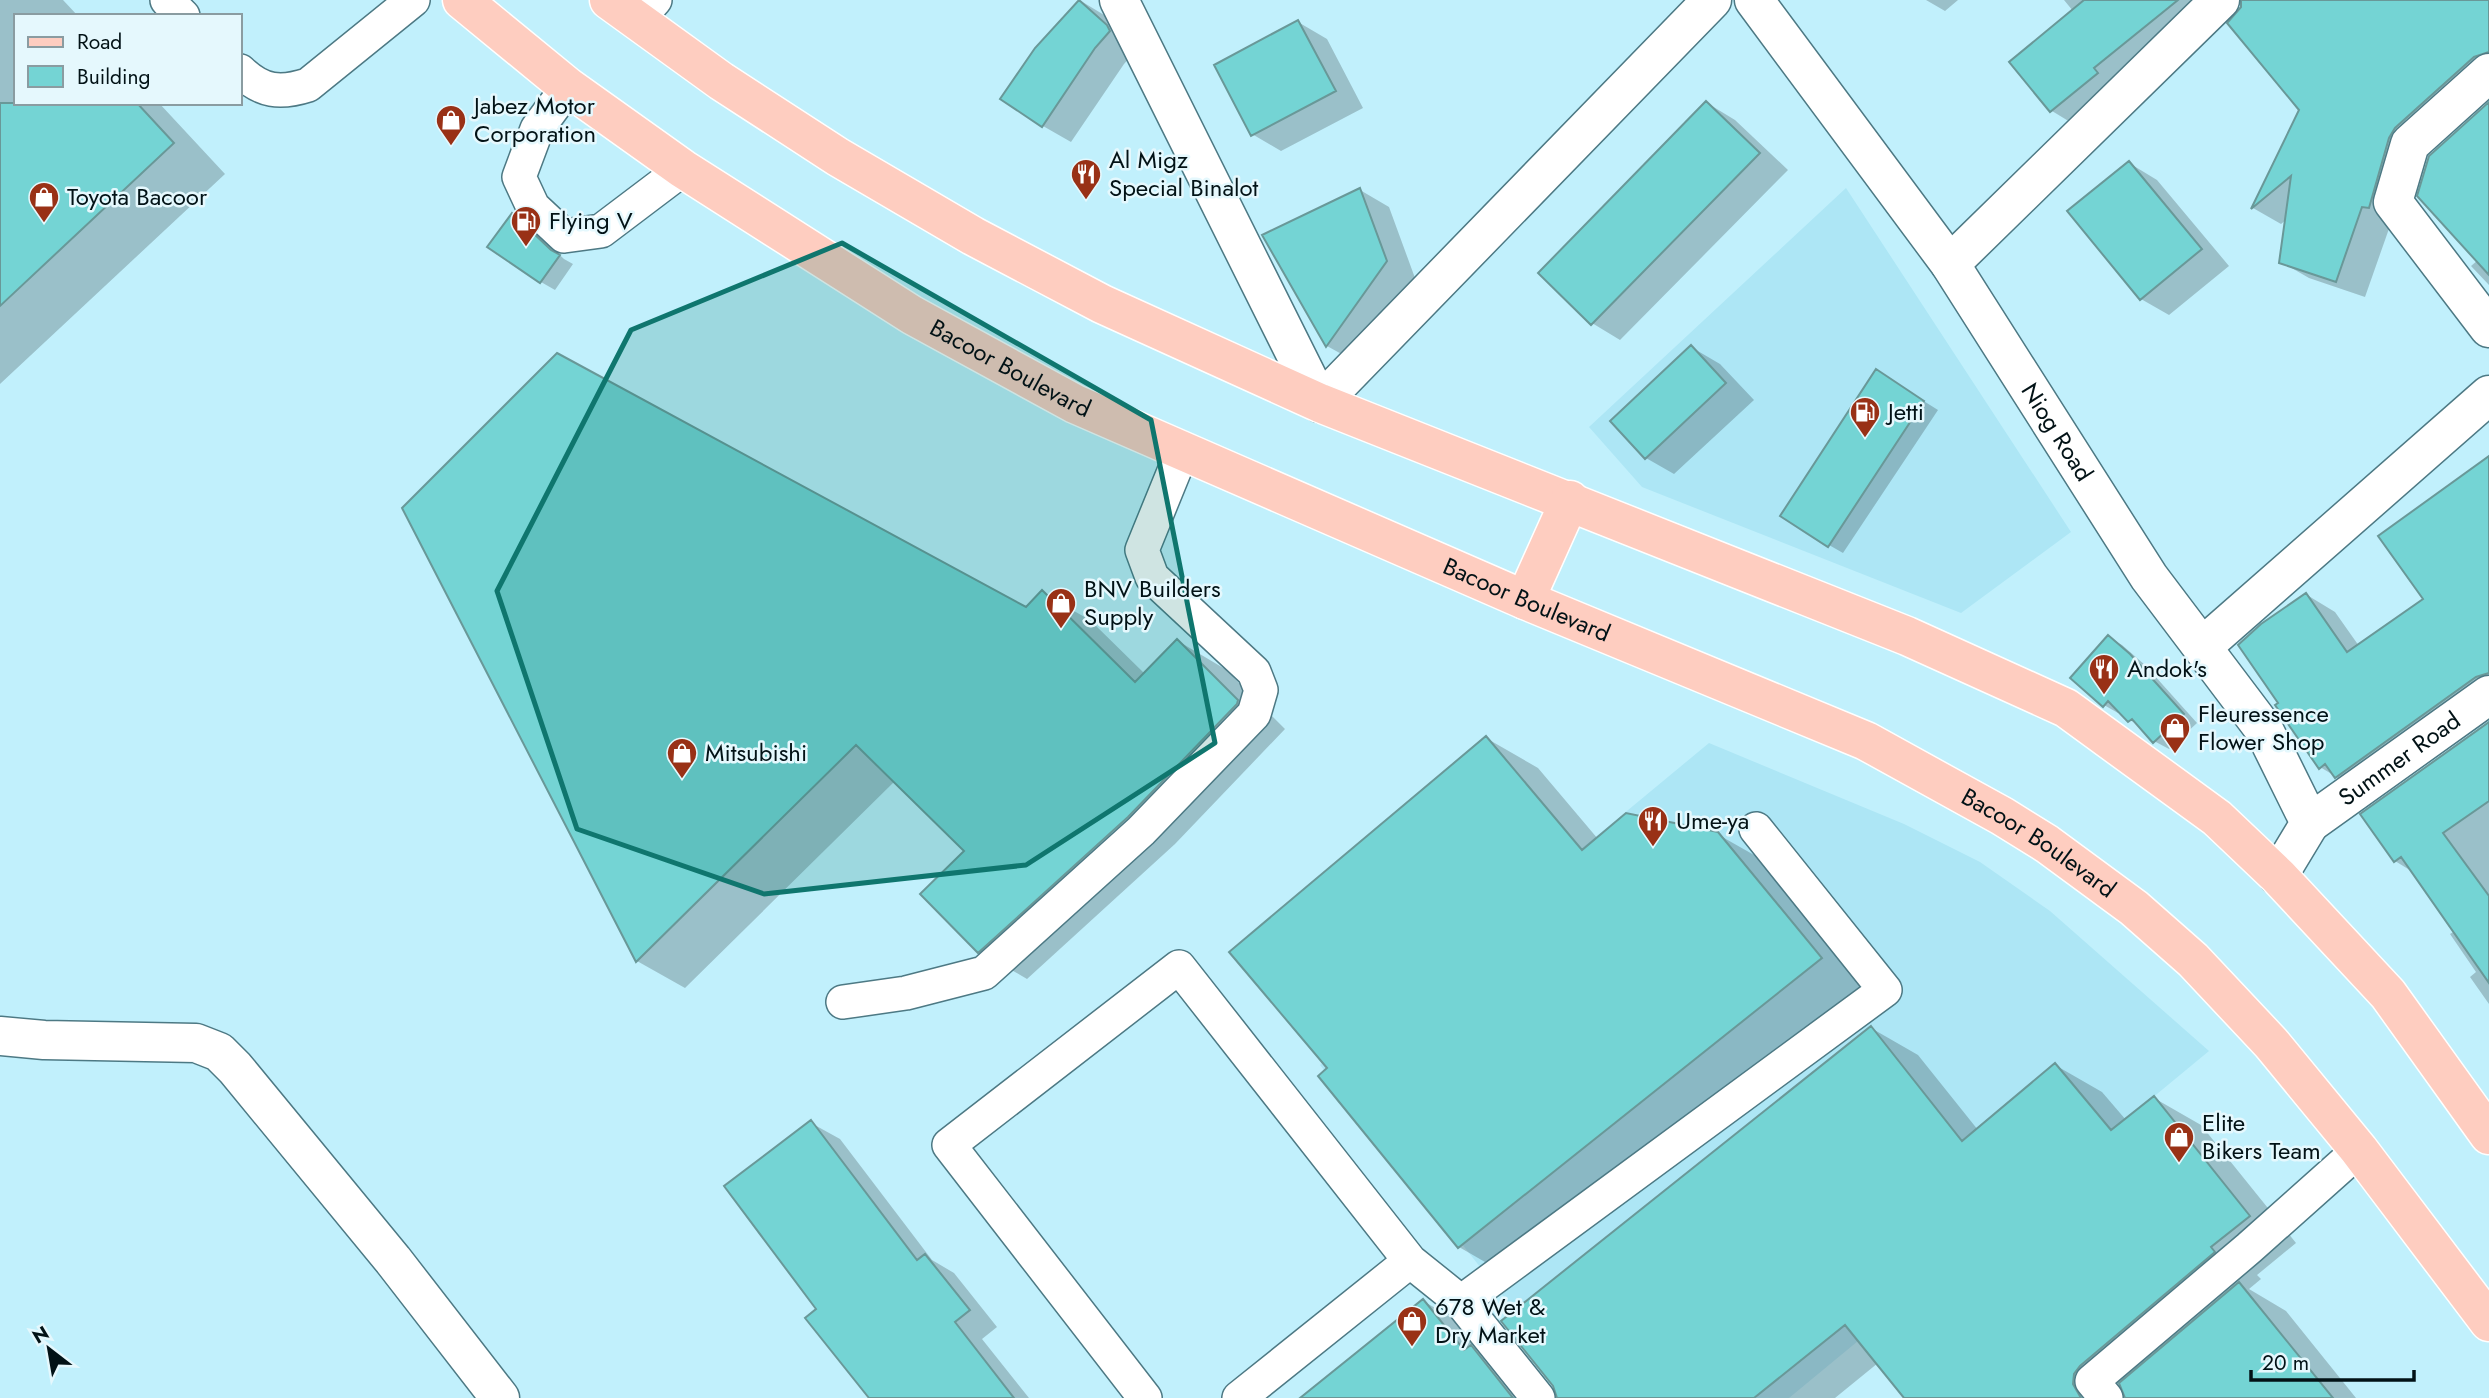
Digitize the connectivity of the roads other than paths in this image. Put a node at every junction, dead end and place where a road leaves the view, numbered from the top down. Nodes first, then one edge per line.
1 (167, 0) edge
2 (413, 0) edge
3 (462, 0) edge
4 (1119, 0) edge
5 (1712, 0) edge
6 (1754, 0) edge
7 (2220, 0) edge
8 (634, 7) edge
9 (181, 14) edge
10 (242, 72) edge
11 (2489, 74) edge
12 (568, 87) junction
13 (683, 169) junction
14 (1950, 264) junction
15 (2489, 328) edge
16 (2489, 395) edge
17 (1320, 403) junction
18 (1182, 452) junction
19 (1570, 500) junction
20 (1525, 600) junction
21 (2202, 647) junction
22 (2489, 695) edge
23 (2310, 823) junction
24 (1756, 829) dead end
25 (2278, 876) junction
26 (843, 1002) dead end
27 (0, 1036) edge
28 (2489, 1135) edge
29 (2359, 1150) junction
30 (1410, 1261) junction
31 (1461, 1302) junction
32 (2489, 1322) edge
33 (500, 1398) edge
34 (1145, 1398) edge
35 (1239, 1398) edge
36 (1538, 1398) edge
37 (2106, 1398) edge

1 - 9 lane
2 - 10 lane
3 - 12 main road, Bacoor Boulevard
4 - 17 street
5 - 17 street
6 - 14 street, Niog Road
7 - 14 street
8 - 17 main road
11 - 15 street
12 - 13 main road, Bacoor Boulevard
12 - 13 lane
13 - 18 main road, Bacoor Boulevard
14 - 21 street, Niog Road
16 - 21 street
17 - 19 main road
18 - 20 main road, Bacoor Boulevard
18 - 26 lane
19 - 20 main road
19 - 25 main road
20 - 29 main road, Bacoor Boulevard
21 - 23 street, Niog Road
22 - 23 street, Summer Road
23 - 25 street
24 - 31 lane
25 - 28 main road
27 - 33 street
29 - 32 main road, Bacoor Boulevard
29 - 37 lane
30 - 31 lane
30 - 34 lane
30 - 35 lane
31 - 36 lane

